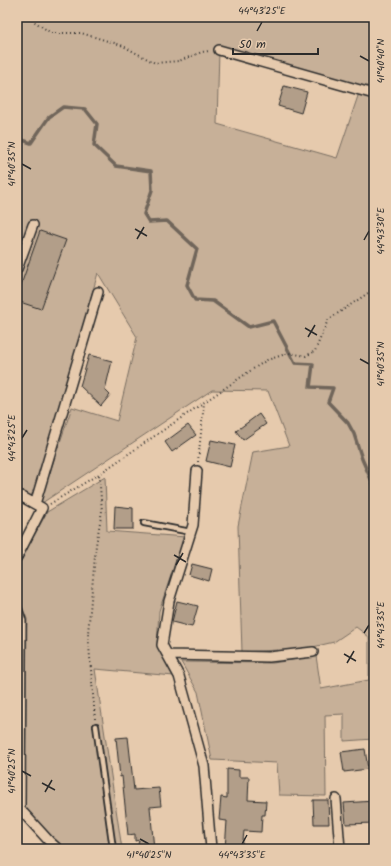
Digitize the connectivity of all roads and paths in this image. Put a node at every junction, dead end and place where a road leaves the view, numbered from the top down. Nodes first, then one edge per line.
1 (28, 17) edge
2 (219, 50) joint
3 (374, 94) edge
4 (33, 225) dead end
5 (17, 269) edge
6 (374, 289) edge
7 (98, 292) dead end
8 (204, 402) junction
9 (197, 471) joint
10 (99, 474) junction
11 (17, 494) edge
12 (39, 506) junction
13 (144, 523) dead end
14 (191, 532) junction
15 (17, 557) edge
16 (17, 609) edge
17 (313, 652) dead end
18 (168, 655) junction
19 (96, 726) joint
20 (336, 799) dead end
21 (18, 807) edge
22 (58, 849) edge
23 (112, 849) edge
24 (211, 849) edge
25 (340, 849) edge

1 - 2 path
2 - 3 street
4 - 5 street
6 - 8 path
7 - 12 street
8 - 9 path
8 - 10 path
9 - 14 street
10 - 12 path
10 - 19 path
11 - 12 street
12 - 15 street
13 - 14 lane
14 - 18 street
16 - 21 street
17 - 18 street
18 - 24 street
19 - 23 lane
20 - 25 street
21 - 22 street

